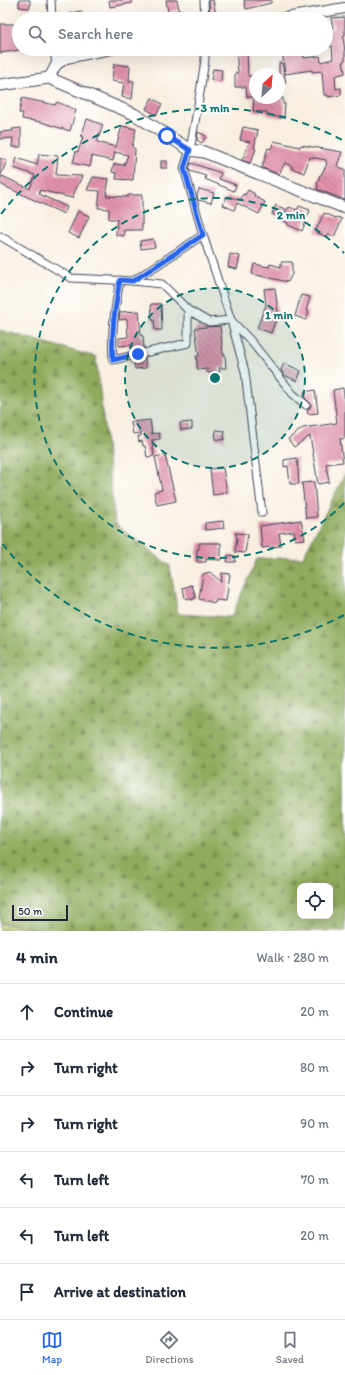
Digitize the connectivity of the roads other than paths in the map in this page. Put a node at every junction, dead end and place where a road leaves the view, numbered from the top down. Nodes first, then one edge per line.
1 (51, 0) edge
2 (204, 0) edge
3 (345, 8) edge
4 (52, 12) edge
5 (205, 12) edge
6 (321, 12) edge
7 (55, 56) edge
8 (76, 56) edge
9 (205, 56) edge
10 (56, 65) junction
11 (49, 78) junction
12 (0, 85) edge
13 (190, 150) junction
14 (345, 208) edge
15 (203, 235) junction
16 (0, 236) edge
17 (120, 280) junction
18 (133, 281) junction
19 (188, 310) junction
20 (231, 320) junction
21 (306, 405) dead end
22 (262, 513) dead end

1 - 4 street
2 - 5 street
3 - 6 street
7 - 10 street
8 - 10 street
9 - 13 street
10 - 11 street
11 - 12 main road
11 - 13 main road
13 - 14 main road
13 - 15 street
15 - 18 street
15 - 20 street
16 - 17 street
17 - 18 street
17 - 19 street
18 - 19 street
19 - 20 street
20 - 21 street
20 - 22 street

